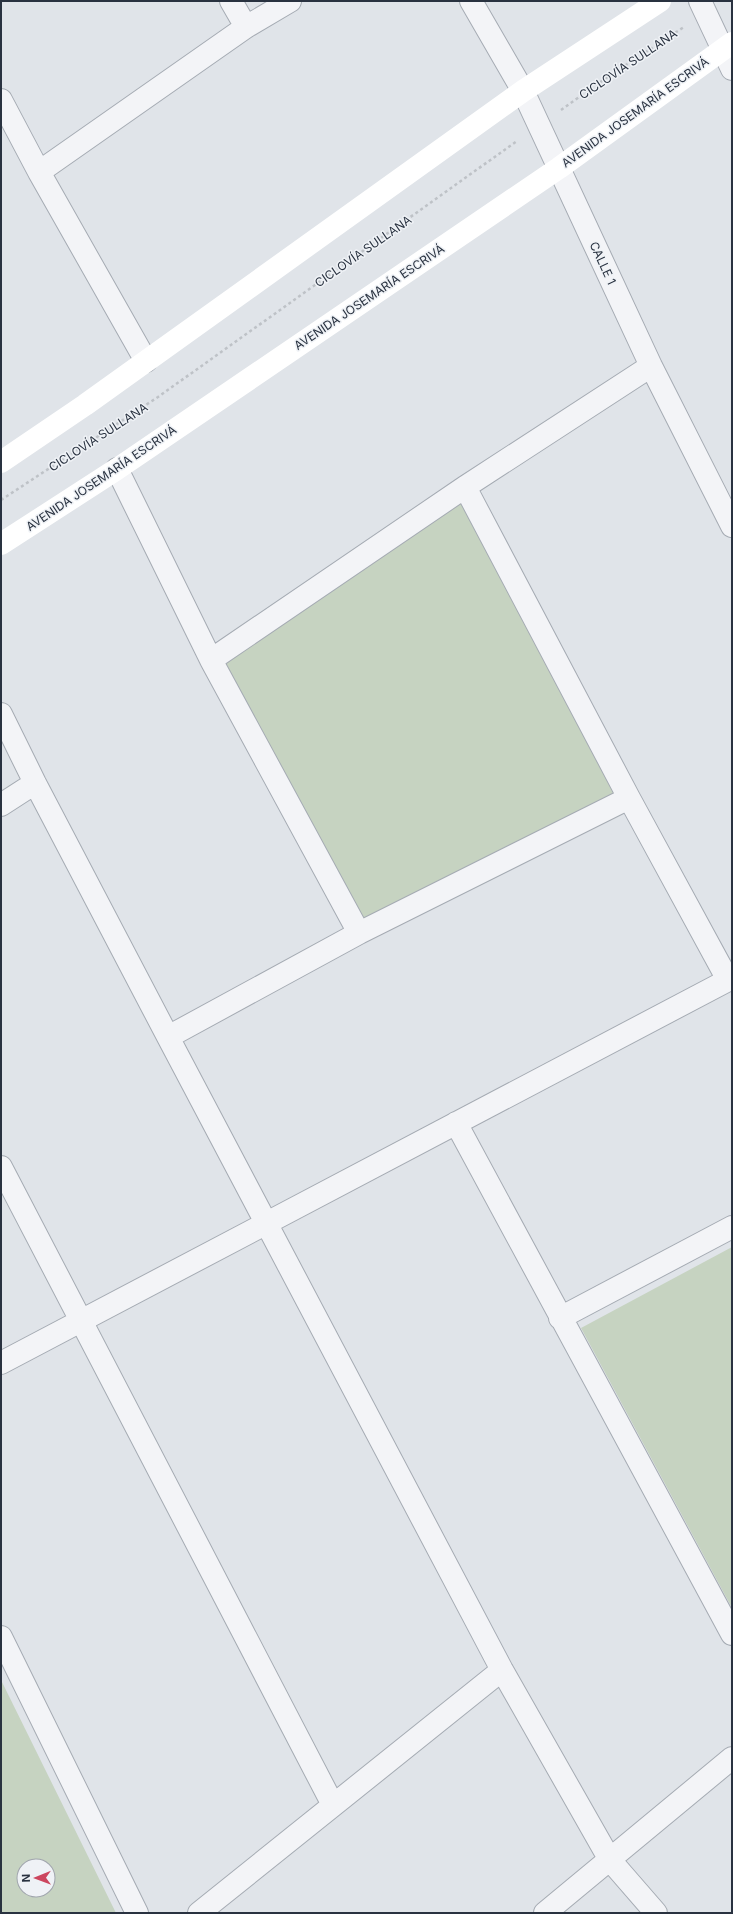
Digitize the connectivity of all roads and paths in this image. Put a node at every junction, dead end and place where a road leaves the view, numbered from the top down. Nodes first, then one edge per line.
1 (231, 1) edge
2 (290, 1) edge
3 (471, 1) edge
4 (660, 1) edge
5 (702, 7) edge
6 (246, 27) junction
7 (727, 46) edge
8 (732, 68) edge
9 (523, 91) junction
10 (1, 100) edge
11 (539, 126) junction
12 (559, 168) junction
13 (39, 172) junction
14 (146, 361) junction
15 (651, 366) junction
16 (1, 462) edge
17 (116, 469) junction
18 (465, 487) junction
19 (1, 500) edge
20 (732, 526) edge
21 (1, 544) edge
22 (210, 660) junction
23 (1, 714) edge
24 (35, 783) junction
25 (629, 798) junction
26 (1, 805) edge
27 (359, 933) junction
28 (730, 979) edge
29 (168, 1038) junction
30 (456, 1123) junction
31 (1, 1167) edge
32 (268, 1223) junction
33 (732, 1227) edge
34 (560, 1318) junction
35 (81, 1320) junction
36 (1, 1363) edge
37 (732, 1634) edge
38 (1, 1637) edge
39 (502, 1670) junction
40 (732, 1758) edge
41 (333, 1806) junction
42 (610, 1860) junction
43 (137, 1913) edge
44 (199, 1913) edge
45 (545, 1913) edge
46 (656, 1913) edge

1 - 6 street
2 - 6 street
3 - 9 street, CALLE 1
4 - 9 main road
5 - 7 street
5 - 11 path, CICLOVÍA SULLANA
6 - 13 street
7 - 8 street
7 - 12 main road, AVENIDA JOSEMARÍA ESCRIVÁ
9 - 11 street, CALLE 1
9 - 14 main road
10 - 13 street
11 - 12 street, CALLE 1
11 - 19 path, CICLOVÍA SULLANA
12 - 15 street, CALLE 1
12 - 17 main road, AVENIDA JOSEMARÍA ESCRIVÁ
13 - 14 street
14 - 16 main road
15 - 18 street
15 - 20 street, CALLE 1
17 - 21 main road, AVENIDA JOSEMARÍA ESCRIVÁ
17 - 22 street
18 - 22 street
18 - 25 street
22 - 27 street
23 - 24 street
24 - 26 street
24 - 29 street
25 - 27 street
25 - 28 street
27 - 29 street
28 - 30 street
29 - 32 street
30 - 32 street
30 - 34 street
31 - 35 street
32 - 35 street
32 - 39 street
33 - 34 street
34 - 37 street
35 - 36 street
35 - 41 street
38 - 43 street
39 - 41 street
39 - 42 street
40 - 42 street
41 - 44 street
42 - 45 street
42 - 46 street

